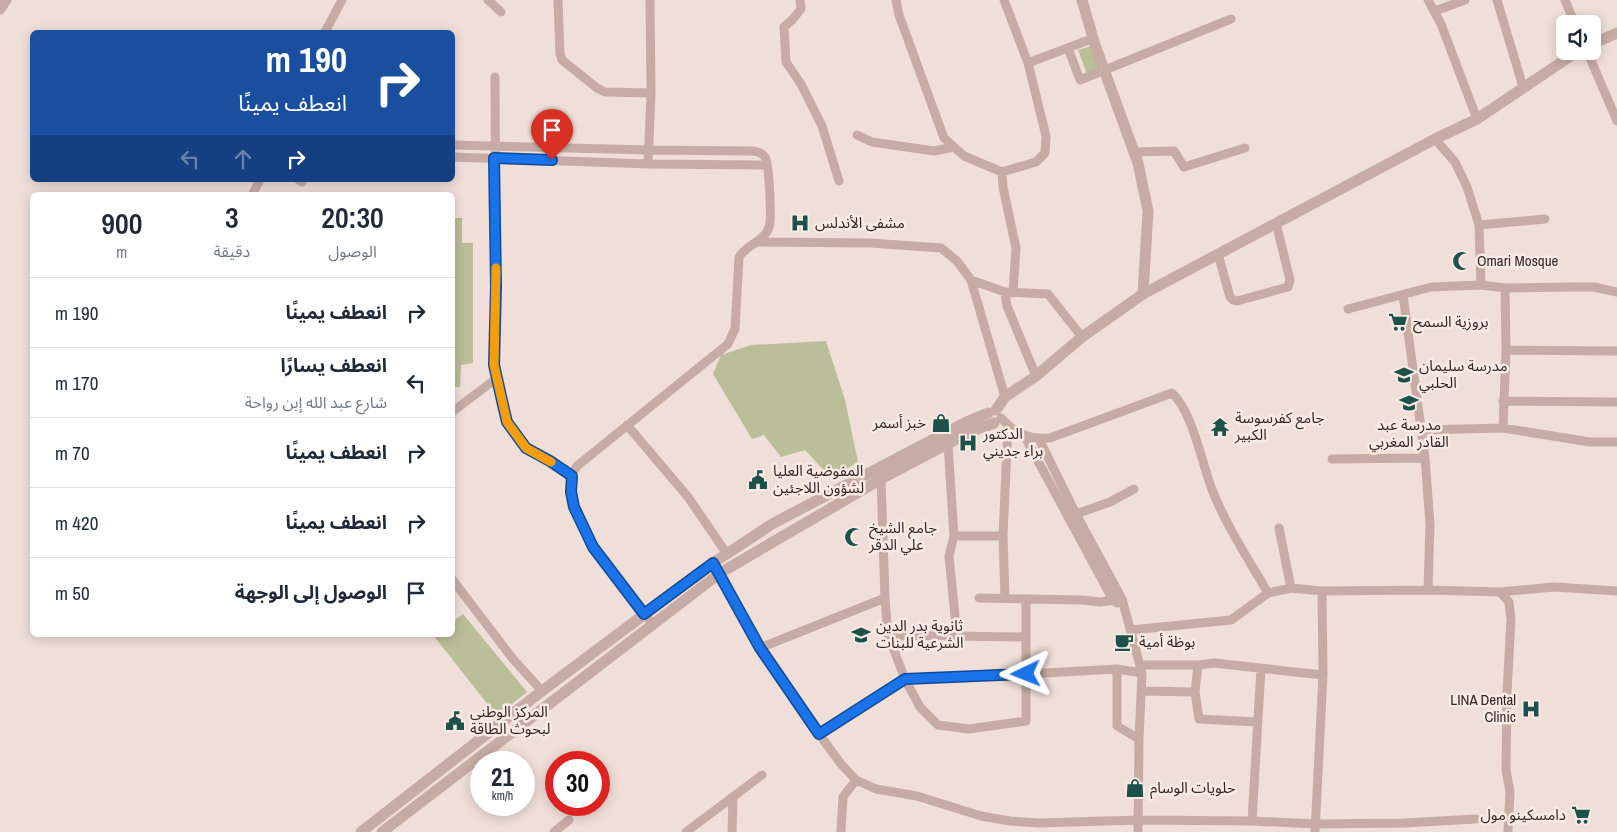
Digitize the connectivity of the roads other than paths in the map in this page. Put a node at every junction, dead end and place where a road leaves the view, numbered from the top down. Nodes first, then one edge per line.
1 (6, 0) edge
2 (342, 0) edge
3 (488, 0) edge
4 (558, 0) edge
5 (650, 0) edge
6 (800, 0) edge
7 (896, 0) edge
8 (1004, 0) edge
9 (1082, 0) edge
10 (1428, 0) edge
11 (1465, 0) edge
12 (1498, 0) edge
13 (1565, 0) edge
14 (0, 9) edge
15 (501, 12) dead end
16 (1435, 12) junction
17 (1571, 15) edge
18 (1231, 19) dead end
19 (326, 30) edge
20 (1617, 33) edge
21 (1094, 38) junction
22 (1601, 40) edge
23 (1068, 48) junction
24 (1564, 60) edge
25 (1591, 60) edge
26 (1028, 63) junction
27 (1104, 71) junction
28 (495, 77) dead end
29 (1523, 87) junction
30 (651, 93) junction
31 (1477, 119) junction
32 (1617, 121) edge
33 (857, 135) dead end
34 (1435, 139) junction
35 (455, 145) edge
36 (494, 145) junction
37 (954, 147) junction
38 (1245, 148) dead end
39 (648, 150) junction
40 (1133, 152) junction
41 (455, 157) edge
42 (494, 158) junction
43 (648, 164) junction
44 (767, 165) junction
45 (1002, 172) junction
46 (839, 180) dead end
47 (1545, 219) dead end
48 (1276, 223) junction
49 (1479, 225) junction
50 (758, 242) junction
51 (1218, 254) junction
52 (971, 280) junction
53 (1480, 285) junction
54 (1505, 288) junction
55 (1009, 292) junction
56 (1617, 292) edge
57 (1143, 294) junction
58 (1403, 294) junction
59 (1348, 309) dead end
60 (1082, 337) junction
61 (1506, 350) junction
62 (1617, 351) edge
63 (1036, 376) junction
64 (497, 378) junction
65 (1005, 397) junction
66 (1503, 401) junction
67 (1617, 402) edge
68 (455, 410) edge
69 (997, 418) junction
70 (628, 426) junction
71 (1503, 428) junction
72 (1421, 430) junction
73 (1026, 437) junction
74 (1039, 439) junction
75 (1617, 442) edge
76 (948, 444) junction
77 (1332, 458) dead end
78 (1425, 458) junction
79 (572, 476) junction
80 (881, 479) junction
81 (1134, 489) dead end
82 (1076, 514) junction
83 (1279, 528) dead end
84 (954, 536) junction
85 (1003, 536) junction
86 (727, 554) junction
87 (713, 563) junction
88 (720, 573) junction
89 (455, 583) edge
90 (1291, 588) junction
91 (1428, 590) junction
92 (1322, 591) junction
93 (1617, 591) edge
94 (1500, 592) junction
95 (1268, 593) junction
96 (885, 598) junction
97 (979, 598) dead end
98 (1005, 598) junction
99 (1026, 599) junction
100 (1113, 600) junction
101 (1125, 609) junction
102 (644, 614) junction
103 (653, 624) junction
104 (1131, 630) junction
105 (888, 635) junction
106 (957, 636) junction
107 (1026, 637) junction
108 (760, 648) junction
109 (1198, 665) junction
110 (1261, 668) junction
111 (1117, 669) junction
112 (1141, 669) junction
113 (1026, 674) junction
114 (1323, 675) junction
115 (905, 679) junction
116 (542, 691) junction
117 (1142, 691) junction
118 (1196, 692) junction
119 (1257, 722) junction
120 (819, 734) junction
121 (1139, 739) junction
122 (762, 775) dead end
123 (856, 780) junction
124 (733, 797) junction
125 (1476, 819) dead end
126 (569, 820) dead end
127 (1138, 820) junction
128 (1252, 821) junction
129 (1315, 828) edge
130 (361, 832) edge
131 (382, 832) edge
132 (554, 832) edge
133 (686, 832) edge
134 (732, 832) edge
135 (840, 832) edge
136 (1138, 832) edge
137 (1508, 832) edge

1 - 14 street
2 - 19 street
3 - 15 street
4 - 30 street
5 - 30 street
6 - 46 street
7 - 37 street
8 - 26 street
9 - 21 street
10 - 16 street
11 - 16 street
12 - 29 street
13 - 17 street
16 - 31 street
18 - 27 street
20 - 22 street
21 - 23 street
21 - 27 street
23 - 26 street
23 - 27 street
24 - 29 street
25 - 32 street
26 - 45 street
27 - 40 street
28 - 36 street
29 - 31 street
30 - 39 street
31 - 34 street
33 - 37 street
34 - 48 street
34 - 49 street
35 - 36 street
36 - 39 street
36 - 42 street
37 - 45 street
38 - 40 street
39 - 43 street
39 - 44 street
40 - 57 street
41 - 42 street
42 - 43 street
42 - 64 street
43 - 44 street
44 - 50 street
45 - 55 street
47 - 49 street
48 - 51 street
48 - 51 street
49 - 53 street
50 - 52 street
50 - 70 street
51 - 57 street
52 - 55 street
52 - 65 street
53 - 54 street
53 - 58 street
54 - 56 street
54 - 61 street
55 - 60 street
55 - 63 street
57 - 60 street
58 - 59 street
58 - 72 street
60 - 63 street
61 - 62 street
61 - 66 street
63 - 65 street
64 - 68 street
64 - 79 street
65 - 69 street
66 - 67 street
66 - 71 street
69 - 73 street
69 - 76 street
69 - 85 street
69 - 86 street
70 - 79 street
70 - 86 street
71 - 72 street
71 - 75 street
72 - 78 street
73 - 74 street
73 - 100 street
74 - 82 street
74 - 95 street
76 - 80 street
76 - 84 street
77 - 78 street
78 - 91 street
79 - 102 street
80 - 88 street
80 - 96 street
81 - 82 street
82 - 101 street
83 - 90 street
84 - 85 street
84 - 106 street
85 - 98 street
86 - 87 street
87 - 88 street
87 - 102 street
88 - 103 street
88 - 108 street
89 - 116 street
90 - 92 street
90 - 95 street
91 - 92 street
91 - 94 street
92 - 114 street
93 - 94 street
94 - 137 street
95 - 104 street
96 - 105 street
96 - 108 street
97 - 98 street
98 - 99 street
99 - 100 street
99 - 107 street
100 - 101 street
101 - 104 street
102 - 103 street
102 - 116 street
103 - 131 street
104 - 112 street
105 - 106 street
105 - 115 street
106 - 107 street
107 - 113 street
108 - 120 street
109 - 110 street
109 - 112 street
109 - 118 street
110 - 114 street
110 - 119 street
111 - 112 street
111 - 113 street
111 - 121 street
112 - 117 street
113 - 115 street
113 - 115 street
114 - 129 street
115 - 120 street
116 - 130 street
117 - 118 street
117 - 121 street
118 - 119 street
119 - 128 street
120 - 123 street
121 - 127 street
122 - 124 street
123 - 127 street
123 - 135 street
124 - 133 street
124 - 134 street
125 - 129 street
126 - 132 street
127 - 128 street
127 - 136 street
128 - 129 street

